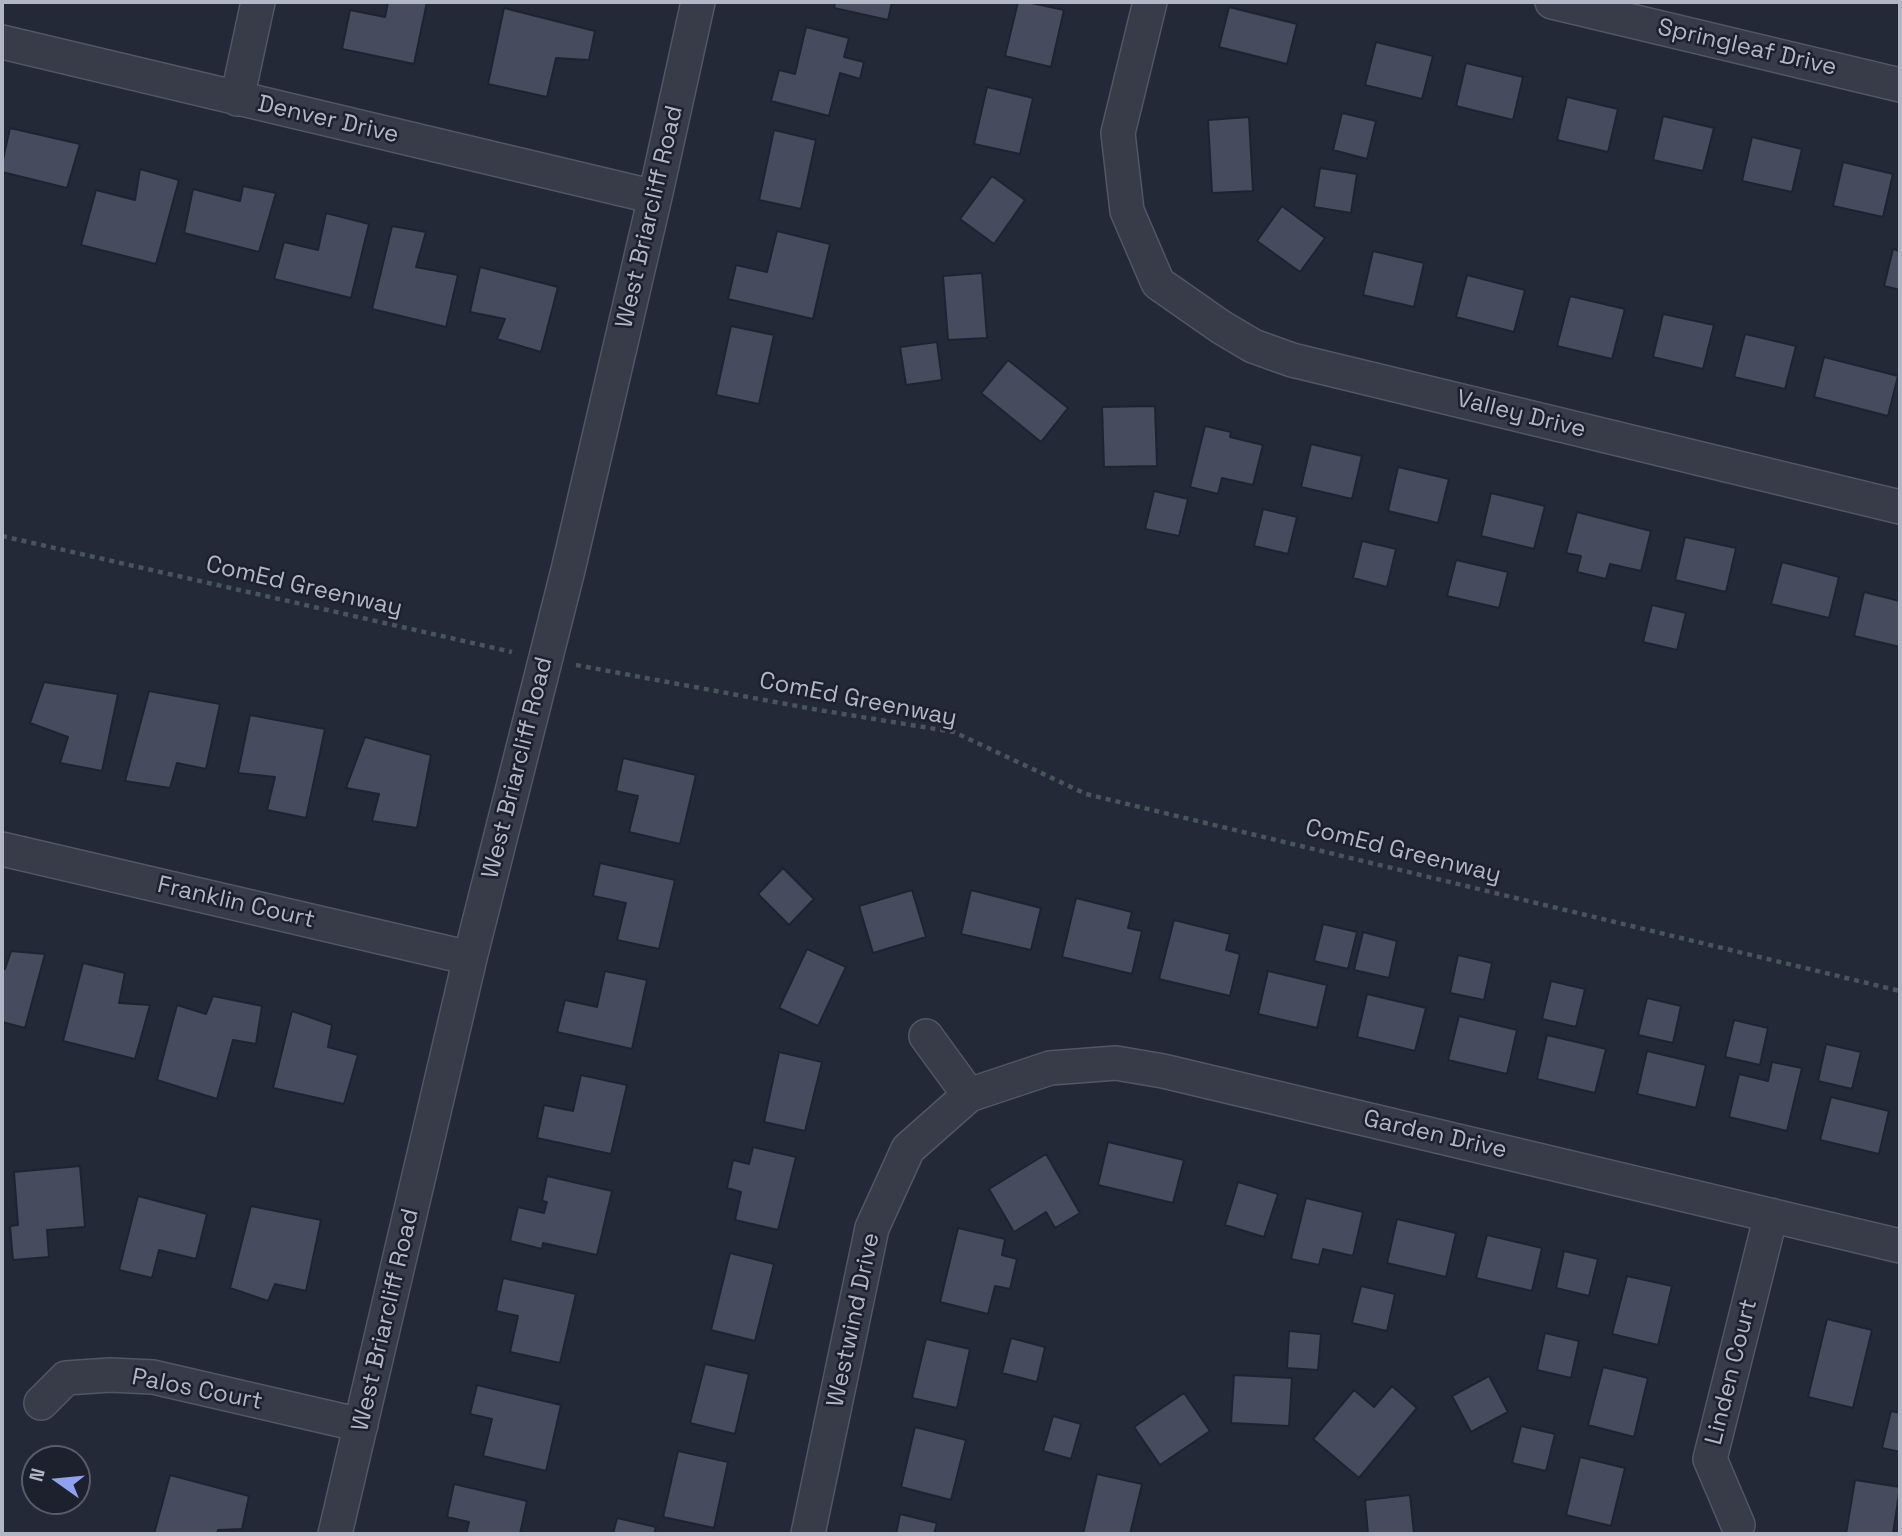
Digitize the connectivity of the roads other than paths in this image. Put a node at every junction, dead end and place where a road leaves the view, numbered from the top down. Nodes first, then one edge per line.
1 (258, 2) edge
2 (698, 2) edge
3 (1150, 2) edge
4 (1552, 2) edge
5 (2, 42) edge
6 (1900, 85) edge
7 (237, 99) junction
8 (655, 197) junction
9 (1900, 507) edge
10 (2, 849) edge
11 (470, 958) junction
12 (926, 1036) dead end
13 (970, 1095) junction
14 (1771, 1214) junction
15 (1900, 1246) edge
16 (41, 1403) dead end
17 (361, 1425) junction
18 (1738, 1525) dead end
19 (335, 1534) edge
20 (808, 1534) edge

1 - 7 street
2 - 8 street, West Briarcliff Road
3 - 9 street, Valley Drive
4 - 6 street, Springleaf Drive
5 - 7 street, Denver Drive
7 - 8 street, Denver Drive
8 - 11 street, West Briarcliff Road
10 - 11 street, Franklin Court
11 - 17 street, West Briarcliff Road
12 - 13 street
13 - 14 street, Garden Drive
13 - 20 street, Westwind Drive
14 - 15 street, Garden Drive
14 - 18 street, Linden Court
16 - 17 street, Palos Court
17 - 19 street, West Briarcliff Road

